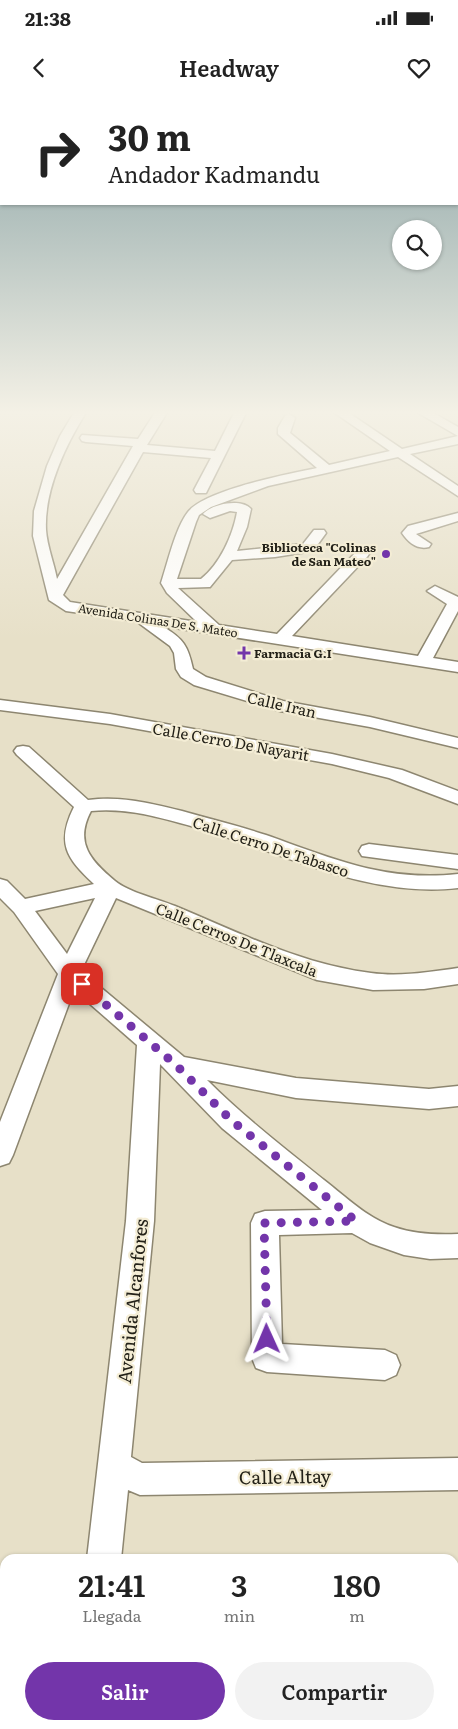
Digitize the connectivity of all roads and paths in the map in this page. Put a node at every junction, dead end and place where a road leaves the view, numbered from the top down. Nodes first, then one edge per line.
1 (48, 487) edge
2 (116, 487) edge
3 (207, 487) edge
4 (247, 487) edge
5 (203, 497) junction
6 (458, 517) edge
7 (189, 522) junction
8 (319, 533) dead end
9 (424, 544) dead end
10 (362, 554) dead end
11 (227, 556) junction
12 (168, 583) junction
13 (435, 591) dead end
14 (54, 597) junction
15 (139, 618) junction
16 (213, 628) junction
17 (280, 640) junction
18 (422, 663) junction
19 (458, 667) edge
20 (0, 705) edge
21 (458, 743) edge
22 (23, 750) dead end
23 (458, 798) edge
24 (84, 806) junction
25 (369, 851) dead end
26 (458, 862) edge
27 (458, 881) edge
28 (0, 886) edge
29 (110, 888) junction
30 (21, 907) junction
31 (69, 973) junction
32 (458, 976) edge
33 (149, 1043) junction
34 (176, 1065) junction
35 (458, 1096) edge
36 (0, 1154) edge
37 (356, 1221) junction
38 (457, 1250) edge
39 (385, 1365) dead end
40 (115, 1466) junction
41 (458, 1474) edge
42 (105, 1554) edge

1 - 14 street
2 - 14 street
3 - 5 street
4 - 5 street
5 - 7 street
6 - 9 street
7 - 11 street
7 - 12 street
8 - 11 street
10 - 17 street
11 - 12 street
12 - 16 street
13 - 18 street
14 - 15 street, Avenida Colinas De S. Mateo
15 - 16 street, Avenida Colinas De S. Mateo
15 - 21 street, Calle Iran
16 - 17 street, Avenida Colinas De S. Mateo
17 - 18 street, Avenida Colinas De S. Mateo
18 - 19 street, Avenida Colinas De S. Mateo
20 - 23 street, Calle Cerro De Nayarit
22 - 24 street
24 - 27 street, Calle Cerro De Tabasco
24 - 29 street
25 - 26 street
28 - 30 street
29 - 30 street
29 - 31 street
29 - 32 street, Calle Cerros De Tlaxcala
30 - 31 street
31 - 33 street
31 - 36 street
33 - 34 street
33 - 40 street, Avenida Alcanfores
34 - 35 street
34 - 37 street
37 - 38 street
37 - 39 street
40 - 41 street, Calle Altay
40 - 42 street, Avenida Alcanfores

